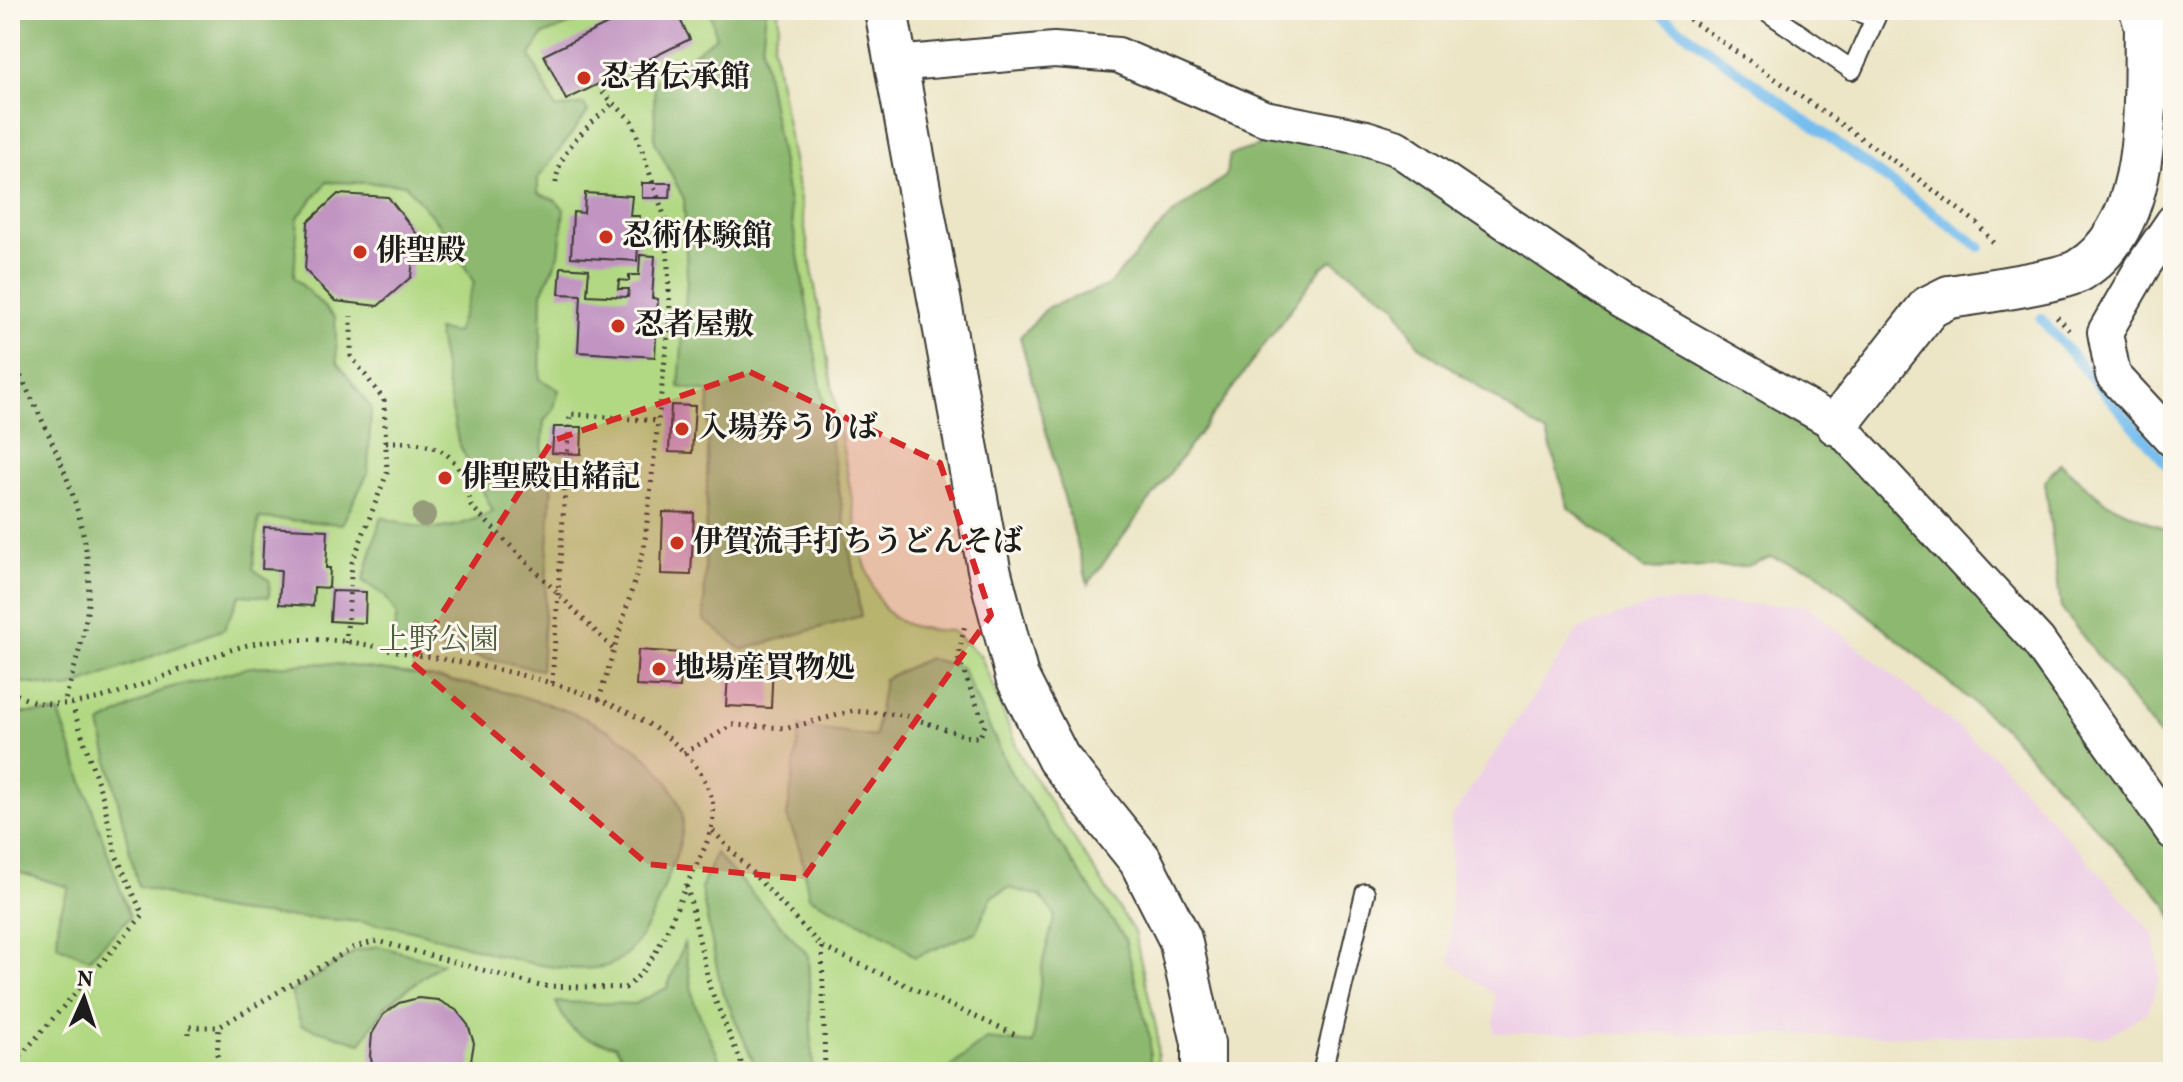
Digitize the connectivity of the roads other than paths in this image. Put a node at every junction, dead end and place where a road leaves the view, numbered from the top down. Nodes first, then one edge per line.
1 (886, 10) edge
2 (1765, 10) edge
3 (1853, 10) edge
4 (1877, 14) edge
5 (2153, 16) edge
6 (895, 64) junction
7 (2173, 222) edge
8 (1837, 424) junction
9 (2173, 440) edge
10 (2173, 832) edge
11 (1365, 893) dead end
12 (1203, 1072) edge
13 (1322, 1072) edge

1 - 6 street
2 - 4 lane
3 - 4 lane
5 - 8 street
6 - 8 street
6 - 12 street
7 - 9 street
8 - 10 street
11 - 13 lane

